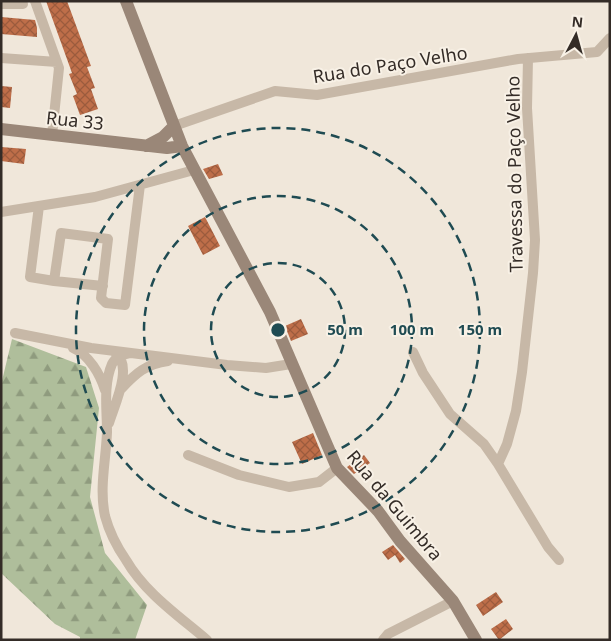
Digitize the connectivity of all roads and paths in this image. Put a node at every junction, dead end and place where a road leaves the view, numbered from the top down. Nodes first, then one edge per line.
1 (35, 1) edge
2 (126, 1) edge
3 (1, 4) edge
4 (23, 4) dead end
5 (610, 38) edge
6 (1, 58) edge
7 (528, 58) junction
8 (58, 62) junction
9 (174, 126) junction
10 (1, 129) edge
11 (52, 135) junction
12 (146, 146) junction
13 (182, 146) junction
14 (194, 170) junction
15 (140, 185) junction
16 (39, 206) junction
17 (1, 212) edge
18 (54, 281) junction
19 (103, 286) junction
20 (15, 333) dead end
21 (59, 343) junction
22 (413, 352) dead end
23 (115, 353) junction
24 (182, 359) junction
25 (291, 364) junction
26 (121, 389) junction
27 (106, 401) junction
28 (107, 431) junction
29 (188, 455) dead end
30 (498, 464) junction
31 (337, 468) junction
32 (559, 560) dead end
33 (453, 601) junction
34 (207, 640) edge
35 (383, 640) edge
36 (476, 640) edge

1 - 8 street
2 - 9 street, Rua da Guimbra
3 - 4 street
5 - 7 street, Rua do Paço Velho
6 - 8 street
7 - 9 street, Rua do Paço Velho
7 - 30 street, Travessa do Paço Velho
8 - 11 street
9 - 12 street
9 - 13 street, Rua da Guimbra
10 - 11 street, Rua 33
11 - 12 street, Rua 33
12 - 13 street, Rua 33
13 - 14 street, Rua da Guimbra
14 - 15 street
14 - 25 street, Rua da Guimbra
15 - 16 street
15 - 19 street
16 - 17 street
16 - 18 street
18 - 19 street
18 - 19 street
20 - 21 street
21 - 23 street
21 - 27 street
22 - 30 street
23 - 24 street
23 - 26 street
23 - 27 street
24 - 25 street
24 - 26 street
25 - 31 street, Rua da Guimbra
26 - 28 street
27 - 28 street
28 - 34 street
29 - 31 street
30 - 32 street
31 - 33 street, Rua da Guimbra
33 - 35 street
33 - 36 street, Rua da Guimbra

